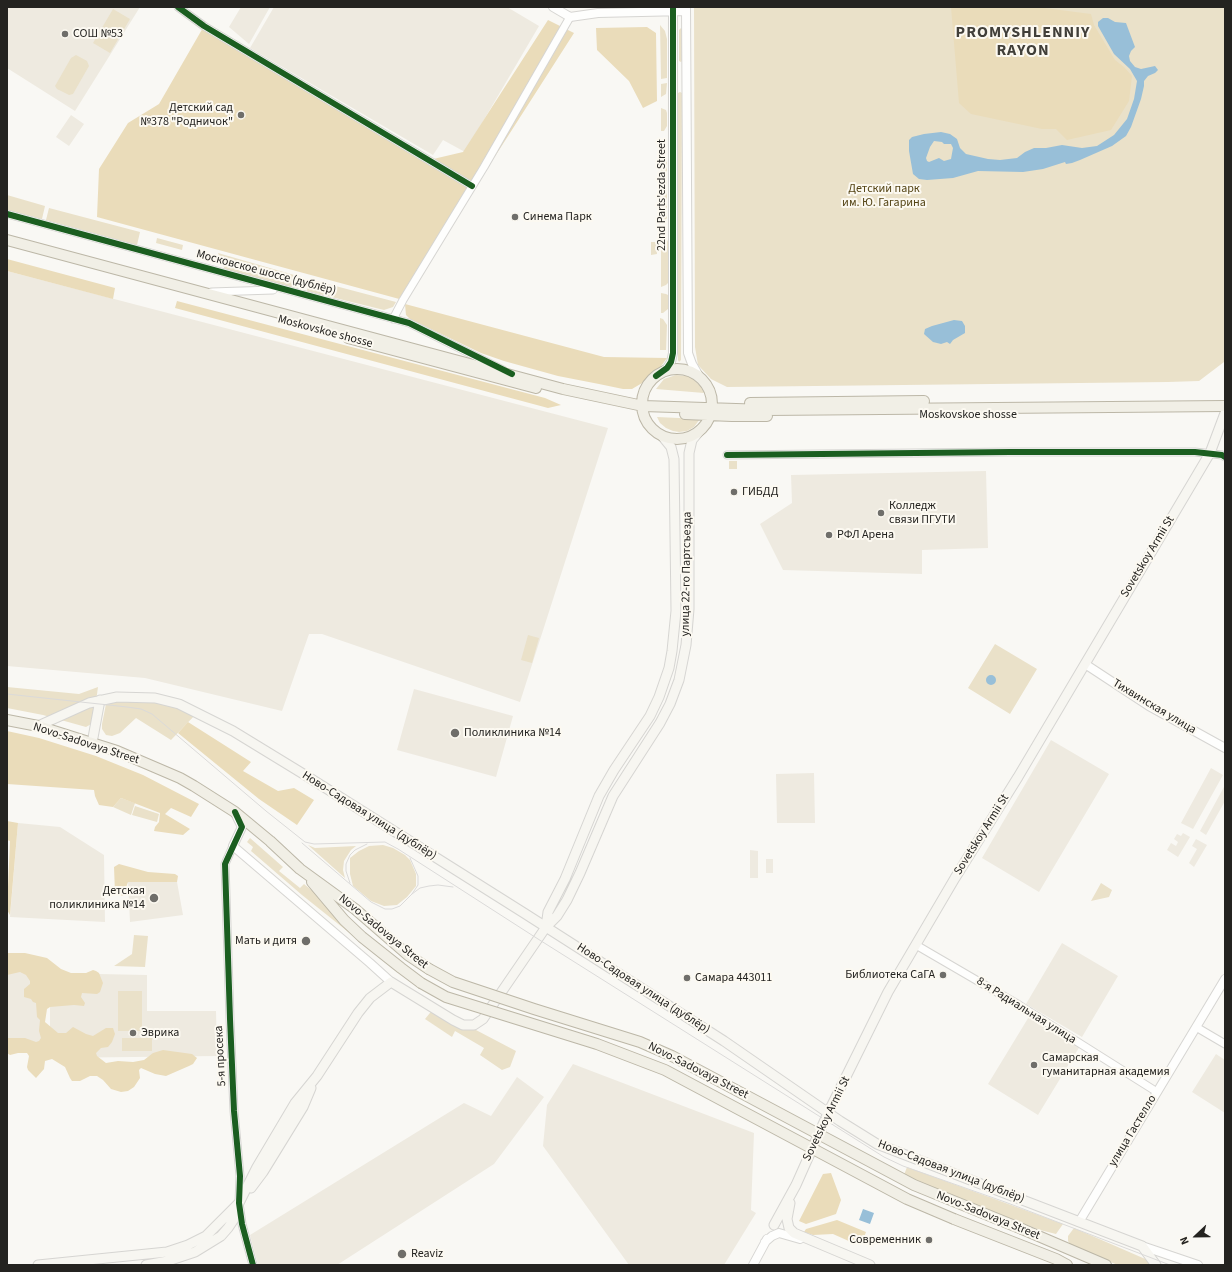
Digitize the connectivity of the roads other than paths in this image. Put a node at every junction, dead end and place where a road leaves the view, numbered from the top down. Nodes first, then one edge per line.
1 (178, 7) edge
2 (553, 7) edge
3 (673, 9) edge
4 (686, 9) edge
5 (570, 17) junction
6 (673, 67) junction
7 (686, 68) junction
8 (673, 89) junction
9 (686, 90) junction
10 (472, 186) junction
11 (7, 214) edge
12 (7, 235) edge
13 (7, 240) edge
14 (7, 247) edge
15 (281, 289) junction
16 (225, 292) junction
17 (202, 293) junction
18 (393, 319) junction
19 (490, 363) junction
20 (512, 374) junction
21 (656, 376) junction
22 (699, 376) junction
23 (1225, 399) edge
24 (644, 406) junction
25 (1225, 406) edge
26 (711, 409) junction
27 (1225, 413) edge
28 (702, 428) junction
29 (662, 436) junction
30 (1210, 453) junction
31 (727, 455) dead end
32 (1225, 457) edge
33 (1084, 664) junction
34 (100, 700) junction
35 (7, 720) edge
36 (38, 726) junction
37 (92, 743) junction
38 (1225, 748) edge
39 (235, 812) junction
40 (234, 846) junction
41 (300, 869) junction
42 (546, 927) junction
43 (916, 945) junction
44 (1225, 979) edge
45 (391, 982) junction
46 (1196, 1027) junction
47 (1225, 1044) edge
48 (1157, 1092) junction
49 (828, 1113) junction
50 (796, 1185) junction
51 (239, 1203) junction
52 (1079, 1222) junction
53 (774, 1226) joint
54 (765, 1242) junction
55 (1142, 1246) junction
56 (829, 1248) junction
57 (38, 1265) edge
58 (146, 1265) edge
59 (253, 1265) edge
60 (753, 1265) edge
61 (870, 1265) edge
62 (1067, 1265) edge
63 (1106, 1265) edge
64 (1156, 1265) edge
65 (1198, 1265) edge

1 - 10 street
2 - 5 street
3 - 4 street
3 - 5 street
3 - 6 street, 22nd Parts'ezda Street
4 - 7 street, 22nd Parts'ezda Street
5 - 10 street
6 - 7 street
6 - 8 street, 22nd Parts'ezda Street
7 - 9 street, 22nd Parts'ezda Street
8 - 9 street
8 - 21 street, 22nd Parts'ezda Street
9 - 22 street, 22nd Parts'ezda Street
10 - 18 street
11 - 15 street, Московское шоссе (дублёр)
12 - 16 main road, Moskovskoe shosse
13 - 17 main road, Moskovskoe shosse
14 - 24 main road, Moskovskoe shosse
15 - 16 street, Московское шоссе (дублёр)
15 - 18 street, Московское шоссе (дублёр)
16 - 17 street, Московское шоссе (дублёр)
16 - 19 main road, Moskovskoe shosse
17 - 20 main road, Moskovskoe shosse
18 - 19 street, Московское шоссе (дублёр)
19 - 20 street, Московское шоссе (дублёр)
19 - 24 main road, Moskovskoe shosse
20 - 24 main road, Moskovskoe shosse
21 - 22 main road
21 - 24 main road
22 - 26 main road
23 - 26 main road, Moskovskoe shosse
24 - 26 main road, Moskovskoe shosse
24 - 29 main road
25 - 26 main road, Moskovskoe shosse
26 - 27 main road, Moskovskoe shosse
26 - 28 main road
27 - 30 main road, Sovetskoy Armii St
28 - 29 main road
28 - 42 main road, улица 22-го Партсъезда
29 - 42 main road, улица 22-го Партсъезда
30 - 31 street
30 - 32 street
30 - 33 main road, Sovetskoy Armii St
33 - 38 street, Тихвинская улица
33 - 43 main road, Sovetskoy Armii St
34 - 36 main road, Ново-Садовая улица (дублёр)
34 - 37 main road
34 - 42 main road, Ново-Садовая улица (дублёр)
35 - 36 main road, Novo-Sadovaya Street
36 - 37 main road, Novo-Sadovaya Street
37 - 39 main road, Novo-Sadovaya Street
39 - 40 street
39 - 41 main road, Novo-Sadovaya Street
40 - 45 street
40 - 51 street, 5-я просека
41 - 62 main road, Novo-Sadovaya Street, bridge
41 - 63 main road, Novo-Sadovaya Street, bridge
42 - 45 main road, улица 22-го Партсъезда
42 - 49 main road, Ново-Садовая улица (дублёр)
43 - 48 street, 8-я Радиальная улица
43 - 49 main road, Sovetskoy Armii St
44 - 46 street, улица Гастелло
45 - 51 main road
46 - 47 street
46 - 48 street, улица Гастелло
48 - 52 street, улица Гастелло
49 - 50 main road, Sovetskoy Armii St
49 - 52 main road, Ново-Садовая улица (дублёр)
50 - 53 main road, Sovetskoy Armii St
50 - 56 main road
51 - 57 main road
51 - 58 main road
51 - 59 street, 5-я просека
52 - 55 main road, Ново-Садовая улица (дублёр)
53 - 54 street, Sovetskoy Armii St
54 - 56 street
54 - 60 street, Sovetskoy Armii St
55 - 64 main road
55 - 65 street, Ново-Садовая улица (дублёр)
56 - 61 main road

